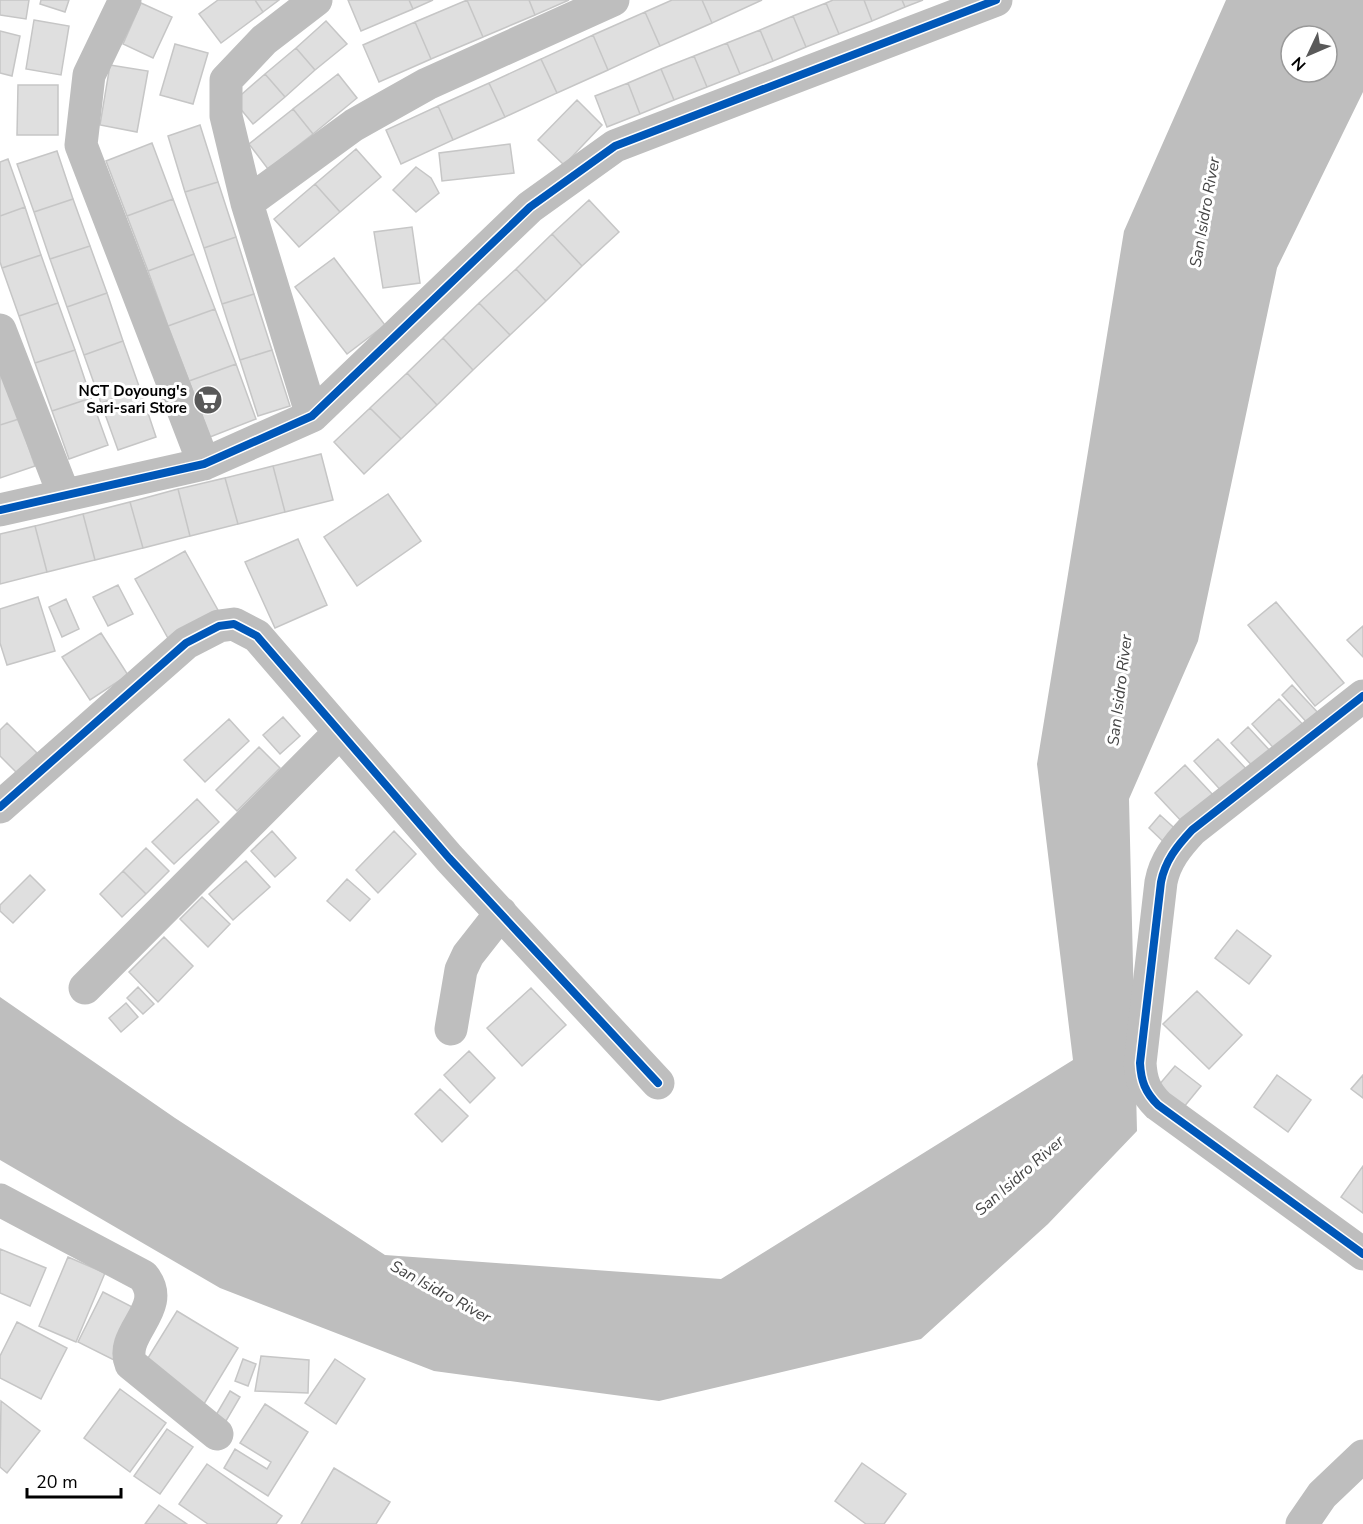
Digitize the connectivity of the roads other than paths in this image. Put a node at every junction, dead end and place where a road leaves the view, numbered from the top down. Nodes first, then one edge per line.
1 (125, 0) edge
2 (316, 0) edge
3 (613, 0) edge
4 (996, 0) edge
5 (247, 203) junction
6 (0, 330) edge
7 (312, 416) junction
8 (204, 464) junction
9 (64, 495) junction
10 (0, 510) edge
11 (1363, 696) edge
12 (340, 732) junction
13 (0, 807) edge
14 (501, 913) junction
15 (85, 988) dead end
16 (451, 1029) dead end
17 (658, 1083) dead end
18 (0, 1200) edge
19 (1363, 1254) edge
20 (217, 1434) dead end
21 (1363, 1456) edge
22 (1302, 1524) edge

1 - 8 street
2 - 5 street
3 - 5 street
4 - 7 street
5 - 7 street
6 - 9 street
7 - 8 street
8 - 9 street
9 - 10 street
11 - 19 street
12 - 13 street
12 - 14 street
12 - 15 street
14 - 16 street
14 - 17 street
18 - 20 street
21 - 22 street

